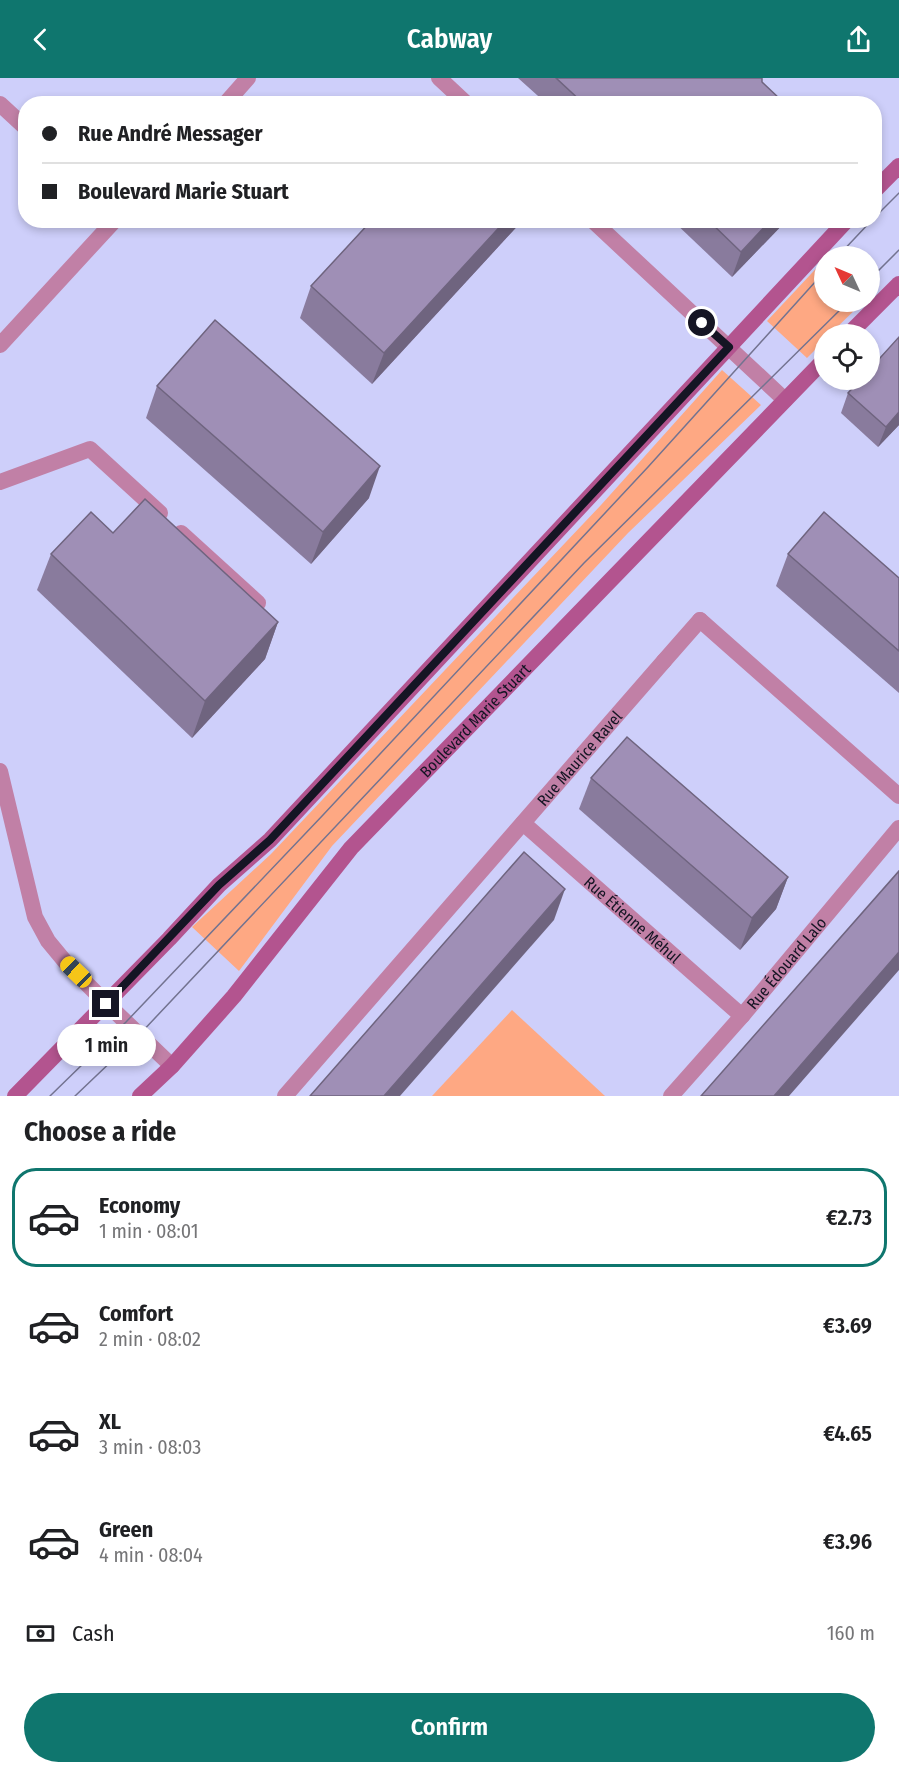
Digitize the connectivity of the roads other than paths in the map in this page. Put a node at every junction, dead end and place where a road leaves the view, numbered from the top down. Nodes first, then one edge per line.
1 (248, 78) edge
2 (439, 78) edge
3 (232, 96) edge
4 (458, 96) edge
5 (0, 104) edge
6 (18, 121) edge
7 (899, 166) edge
8 (882, 183) edge
9 (108, 228) edge
10 (601, 228) edge
11 (840, 228) edge
12 (899, 284) edge
13 (859, 324) edge
14 (0, 345) edge
15 (729, 347) junction
16 (814, 370) edge
17 (785, 400) junction
18 (0, 483) edge
19 (258, 603) edge
20 (0, 771) edge
21 (899, 796) edge
22 (523, 823) junction
23 (899, 828) edge
24 (106, 1004) junction
25 (742, 1016) junction
26 (172, 1066) junction
27 (15, 1096) edge
28 (140, 1096) edge
29 (285, 1096) edge
30 (671, 1096) edge

1 - 3 street
2 - 4 street
5 - 6 street
7 - 8 main road
9 - 14 street
10 - 15 street
11 - 15 main road
12 - 13 main road
15 - 17 street
15 - 24 main road
16 - 17 main road, Boulevard Marie Stuart
17 - 26 main road, Boulevard Marie Stuart
18 - 19 street
20 - 24 street
21 - 22 street, Rue Maurice Ravel
22 - 25 street, Rue Étienne Méhul
22 - 29 street, Rue Maurice Ravel
23 - 25 street, Rue Édouard Lalo
24 - 26 street
24 - 27 main road
25 - 30 street, Rue Édouard Lalo
26 - 28 main road, Boulevard Marie Stuart

